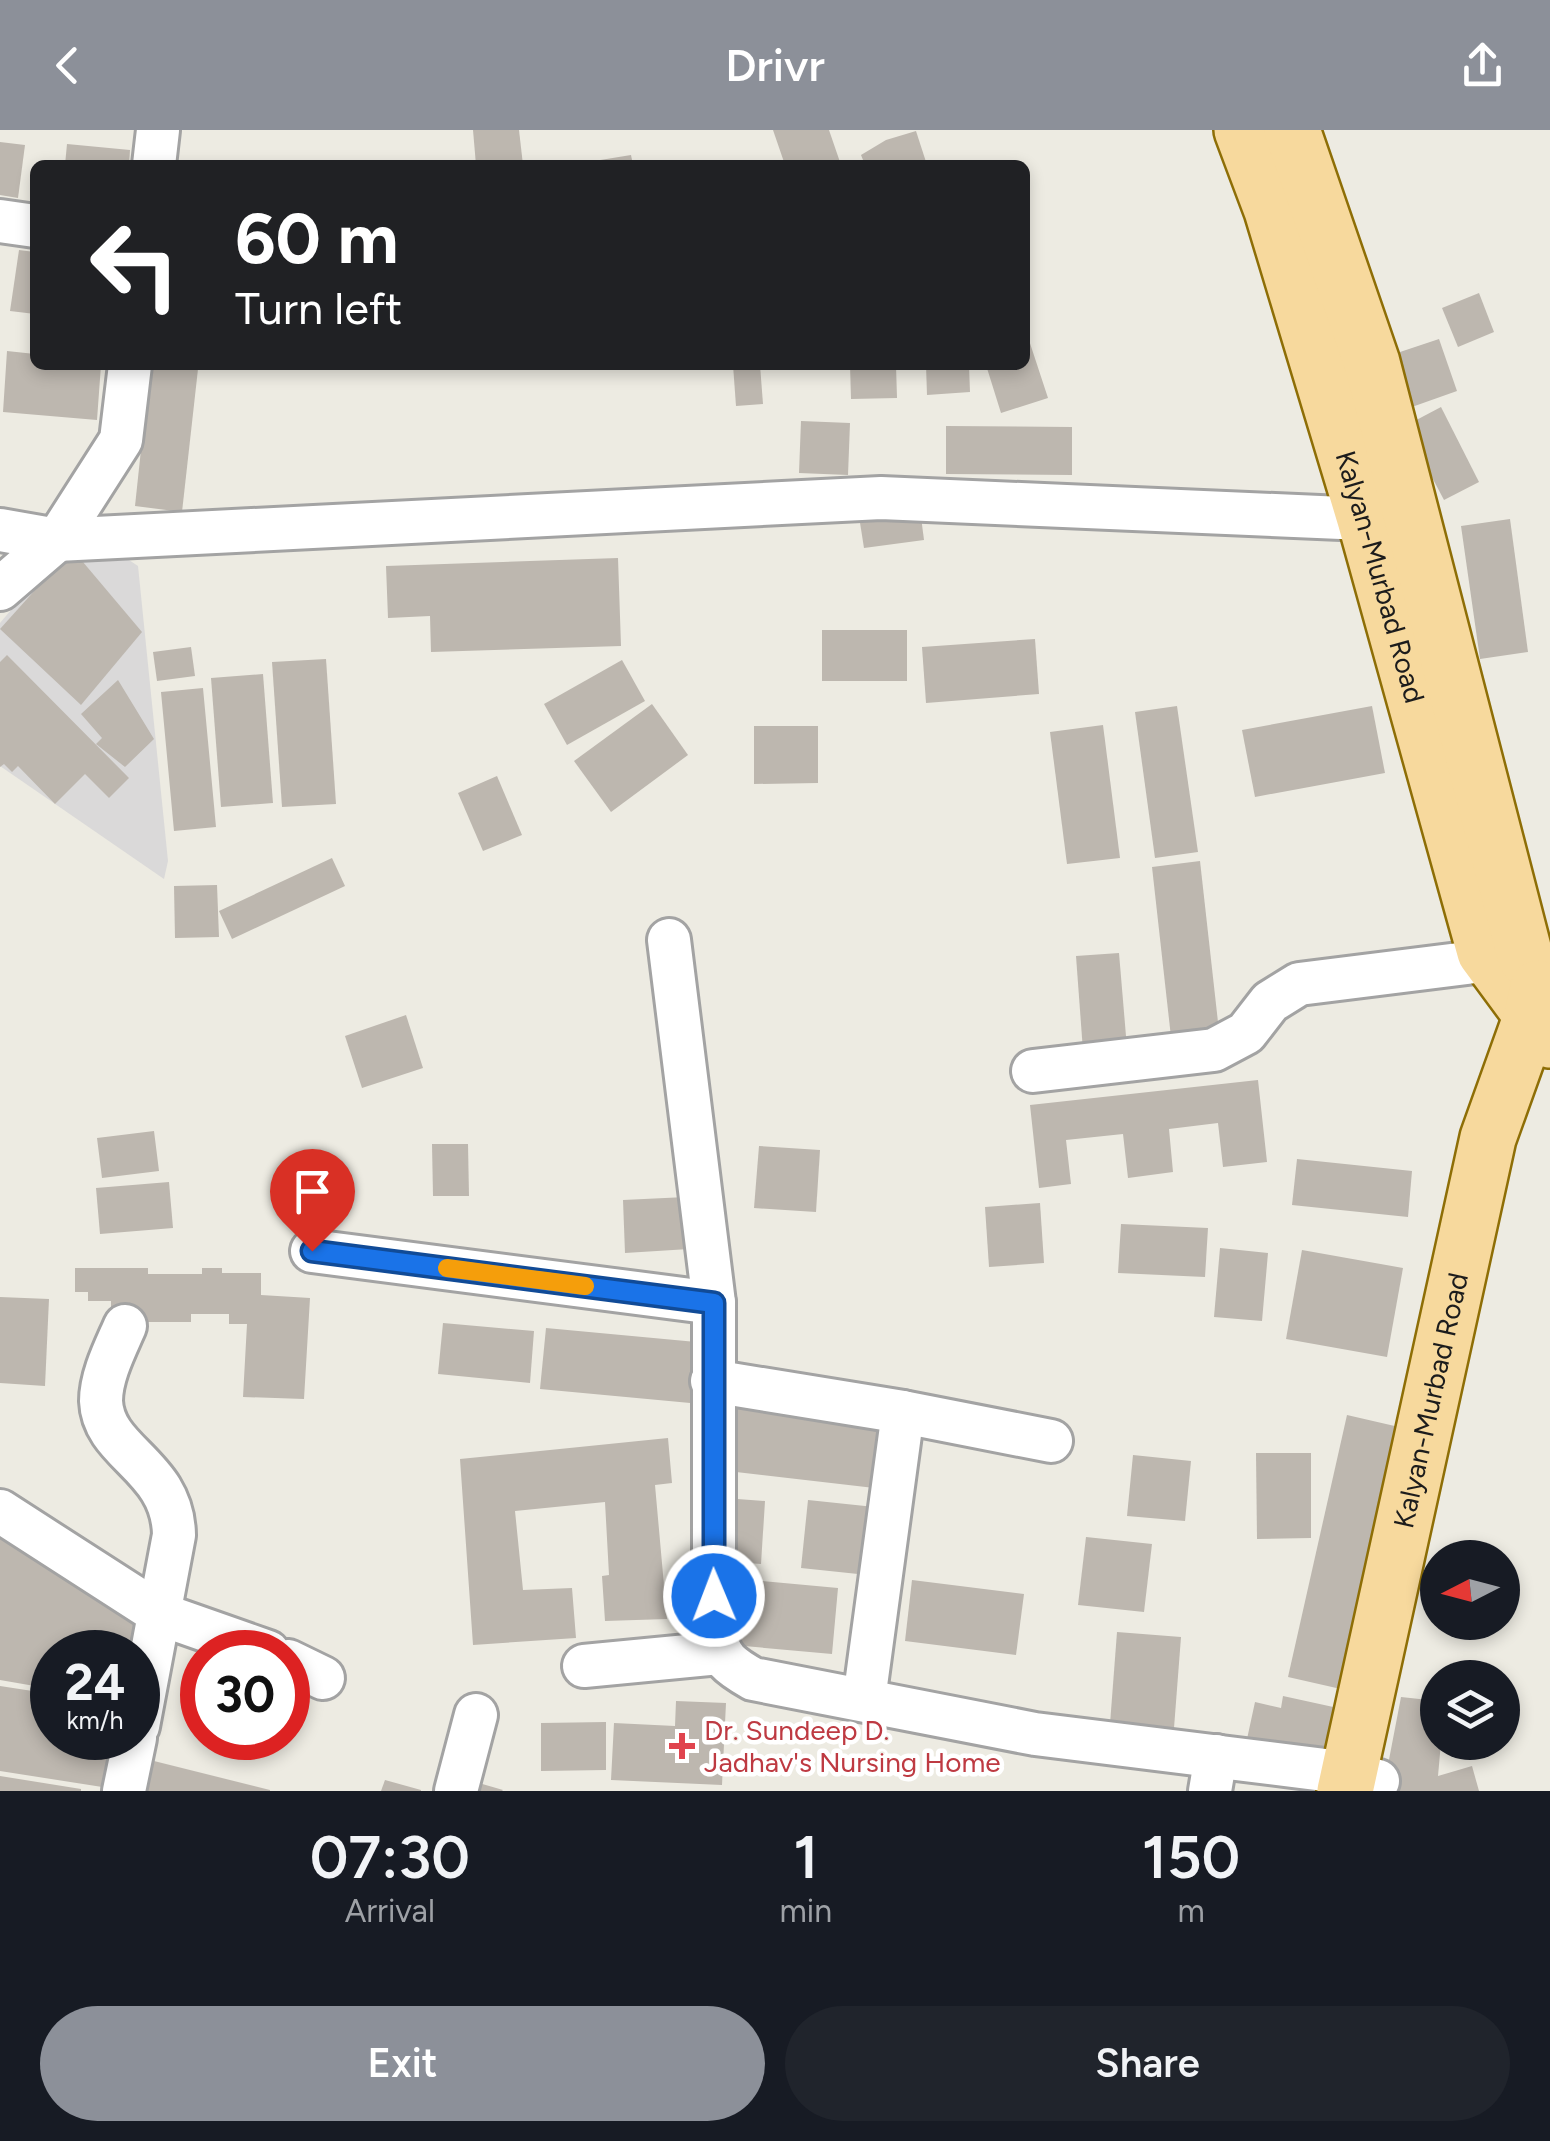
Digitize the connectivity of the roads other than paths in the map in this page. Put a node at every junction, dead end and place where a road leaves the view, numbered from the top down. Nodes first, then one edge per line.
1 (158, 130) edge
2 (1242, 130) edge
3 (1292, 130) edge
4 (155, 160) edge
5 (0, 221) edge
6 (30, 225) edge
7 (129, 370) edge
8 (1365, 518) junction
9 (0, 530) edge
10 (57, 540) junction
11 (0, 589) edge
12 (669, 940) dead end
13 (1536, 994) edge
14 (1033, 1071) dead end
15 (312, 1251) dead end
16 (714, 1303) junction
17 (125, 1326) dead end
18 (712, 1381) junction
19 (903, 1412) junction
20 (1051, 1441) dead end
21 (0, 1510) edge
22 (160, 1614) junction
23 (157, 1630) edge
24 (205, 1630) edge
25 (718, 1652) junction
26 (584, 1666) dead end
27 (864, 1700) junction
28 (476, 1715) dead end
29 (130, 1760) edge
30 (1213, 1774) edge
31 (1362, 1784) edge
32 (124, 1791) edge
33 (456, 1791) edge

1 - 4 street
2 - 8 main road, Kalyan-Murbad Road
3 - 13 main road, Kalyan-Murbad Road
5 - 6 street
7 - 10 street
8 - 10 street
8 - 13 main road, Kalyan-Murbad Road
9 - 10 street
10 - 11 street
12 - 16 street
13 - 14 street
13 - 31 main road, Kalyan-Murbad Road
15 - 16 street
16 - 18 street
17 - 22 street
18 - 19 street
18 - 25 street
19 - 20 street
19 - 27 street
21 - 22 street
22 - 23 street
22 - 24 street
25 - 26 street
25 - 27 street
27 - 30 street
28 - 33 street
29 - 32 street
30 - 31 street

